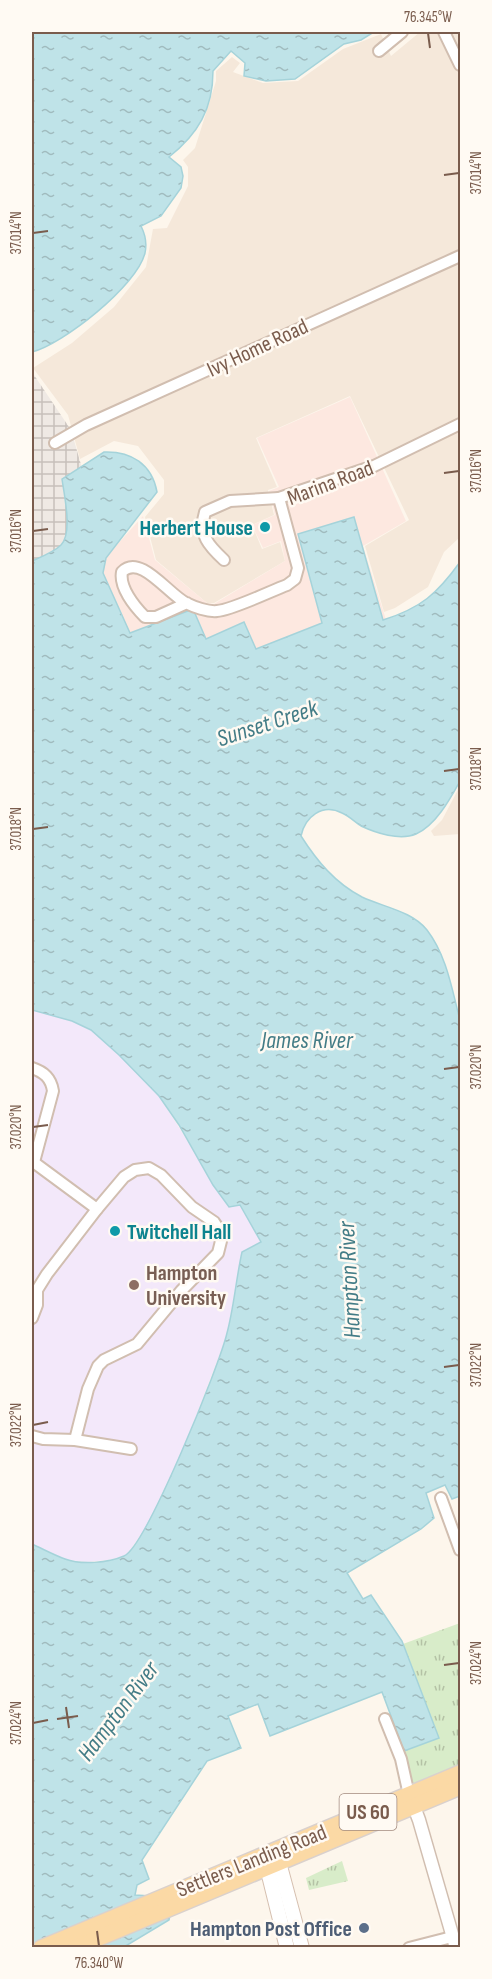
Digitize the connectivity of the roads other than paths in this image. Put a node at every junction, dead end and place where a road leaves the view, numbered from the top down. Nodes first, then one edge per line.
1 (402, 32) edge
2 (444, 32) edge
3 (379, 51) dead end
4 (460, 66) edge
5 (460, 256) edge
6 (460, 424) edge
7 (56, 443) dead end
8 (279, 498) junction
9 (224, 560) dead end
10 (187, 603) junction
11 (32, 1068) edge
12 (33, 1161) edge
13 (97, 1209) junction
14 (34, 1289) edge
15 (32, 1318) edge
16 (32, 1436) edge
17 (75, 1440) junction
18 (131, 1449) dead end
19 (441, 1498) dead end
20 (460, 1550) edge
21 (385, 1719) dead end
22 (460, 1773) edge
23 (460, 1787) edge
24 (412, 1800) junction
25 (271, 1858) junction
26 (222, 1878) junction
27 (454, 1942) edge
28 (41, 1947) edge
29 (75, 1947) edge
30 (287, 1947) edge
31 (302, 1947) edge
32 (409, 1947) edge

1 - 3 street
2 - 4 street
5 - 7 street, Ivy Home Road
6 - 8 street, Marina Road
8 - 9 street
8 - 10 street, Marina Road
10 - 10 street
11 - 12 street
12 - 13 street
13 - 14 street
13 - 17 street
14 - 15 street
16 - 17 street
17 - 18 street
19 - 20 street
21 - 24 street
22 - 24 main road, Settlers Landing Road / US 60
23 - 24 main road, Settlers Landing Road / US 60
24 - 25 main road, Settlers Landing Road / US 60
24 - 27 street
25 - 26 main road, Settlers Landing Road / US 60
25 - 30 main road
25 - 31 main road
26 - 28 main road, Settlers Landing Road / US 60
26 - 29 main road, Settlers Landing Road / US 60
27 - 32 street

